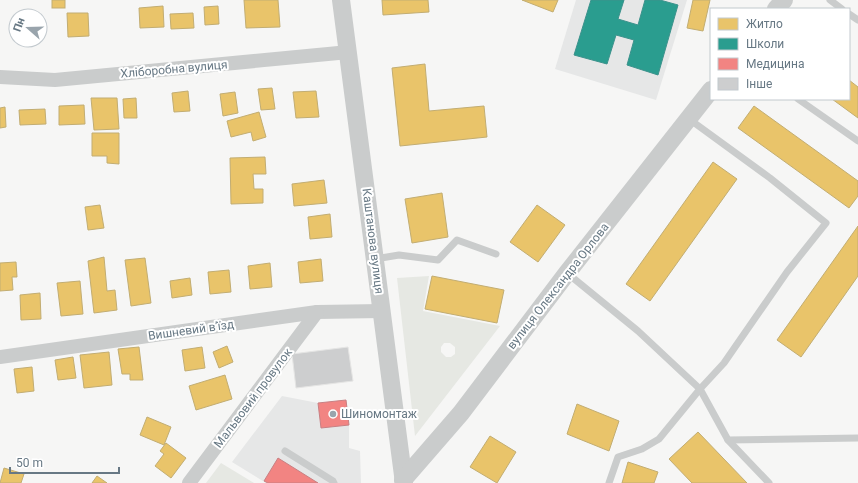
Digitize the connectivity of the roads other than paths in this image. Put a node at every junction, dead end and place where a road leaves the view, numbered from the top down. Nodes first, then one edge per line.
1 (341, 0) edge
2 (784, 0) edge
3 (830, 0) edge
4 (777, 8) edge
5 (841, 8) edge
6 (349, 52) junction
7 (0, 78) edge
8 (710, 91) edge
9 (799, 100) edge
10 (688, 118) junction
11 (858, 141) edge
12 (496, 254) dead end
13 (375, 259) junction
14 (567, 273) junction
15 (382, 311) junction
16 (317, 312) junction
17 (0, 358) edge
18 (700, 389) junction
19 (858, 438) edge
20 (728, 440) junction
21 (286, 451) dead end
22 (403, 482) edge
23 (189, 483) edge
24 (334, 483) edge
25 (609, 483) edge
26 (770, 483) edge

1 - 6 street, Каштанова вулиця
2 - 4 street
3 - 5 lane
6 - 7 street, Хліборобна вулиця
6 - 13 street, Каштанова вулиця
8 - 10 street, вулиця Олександра Орлова
9 - 11 lane
10 - 14 street, вулиця Олександра Орлова
10 - 18 lane
12 - 13 lane
13 - 15 street, Каштанова вулиця
14 - 18 lane
14 - 22 street, вулиця Олександра Орлова
15 - 16 street, Вишневий в’їзд
15 - 22 street, Каштанова вулиця
16 - 17 street, Вишневий в’їзд
16 - 23 street, Мальвовий провулок
18 - 20 lane
18 - 25 lane
19 - 20 lane
20 - 26 lane
21 - 24 lane

